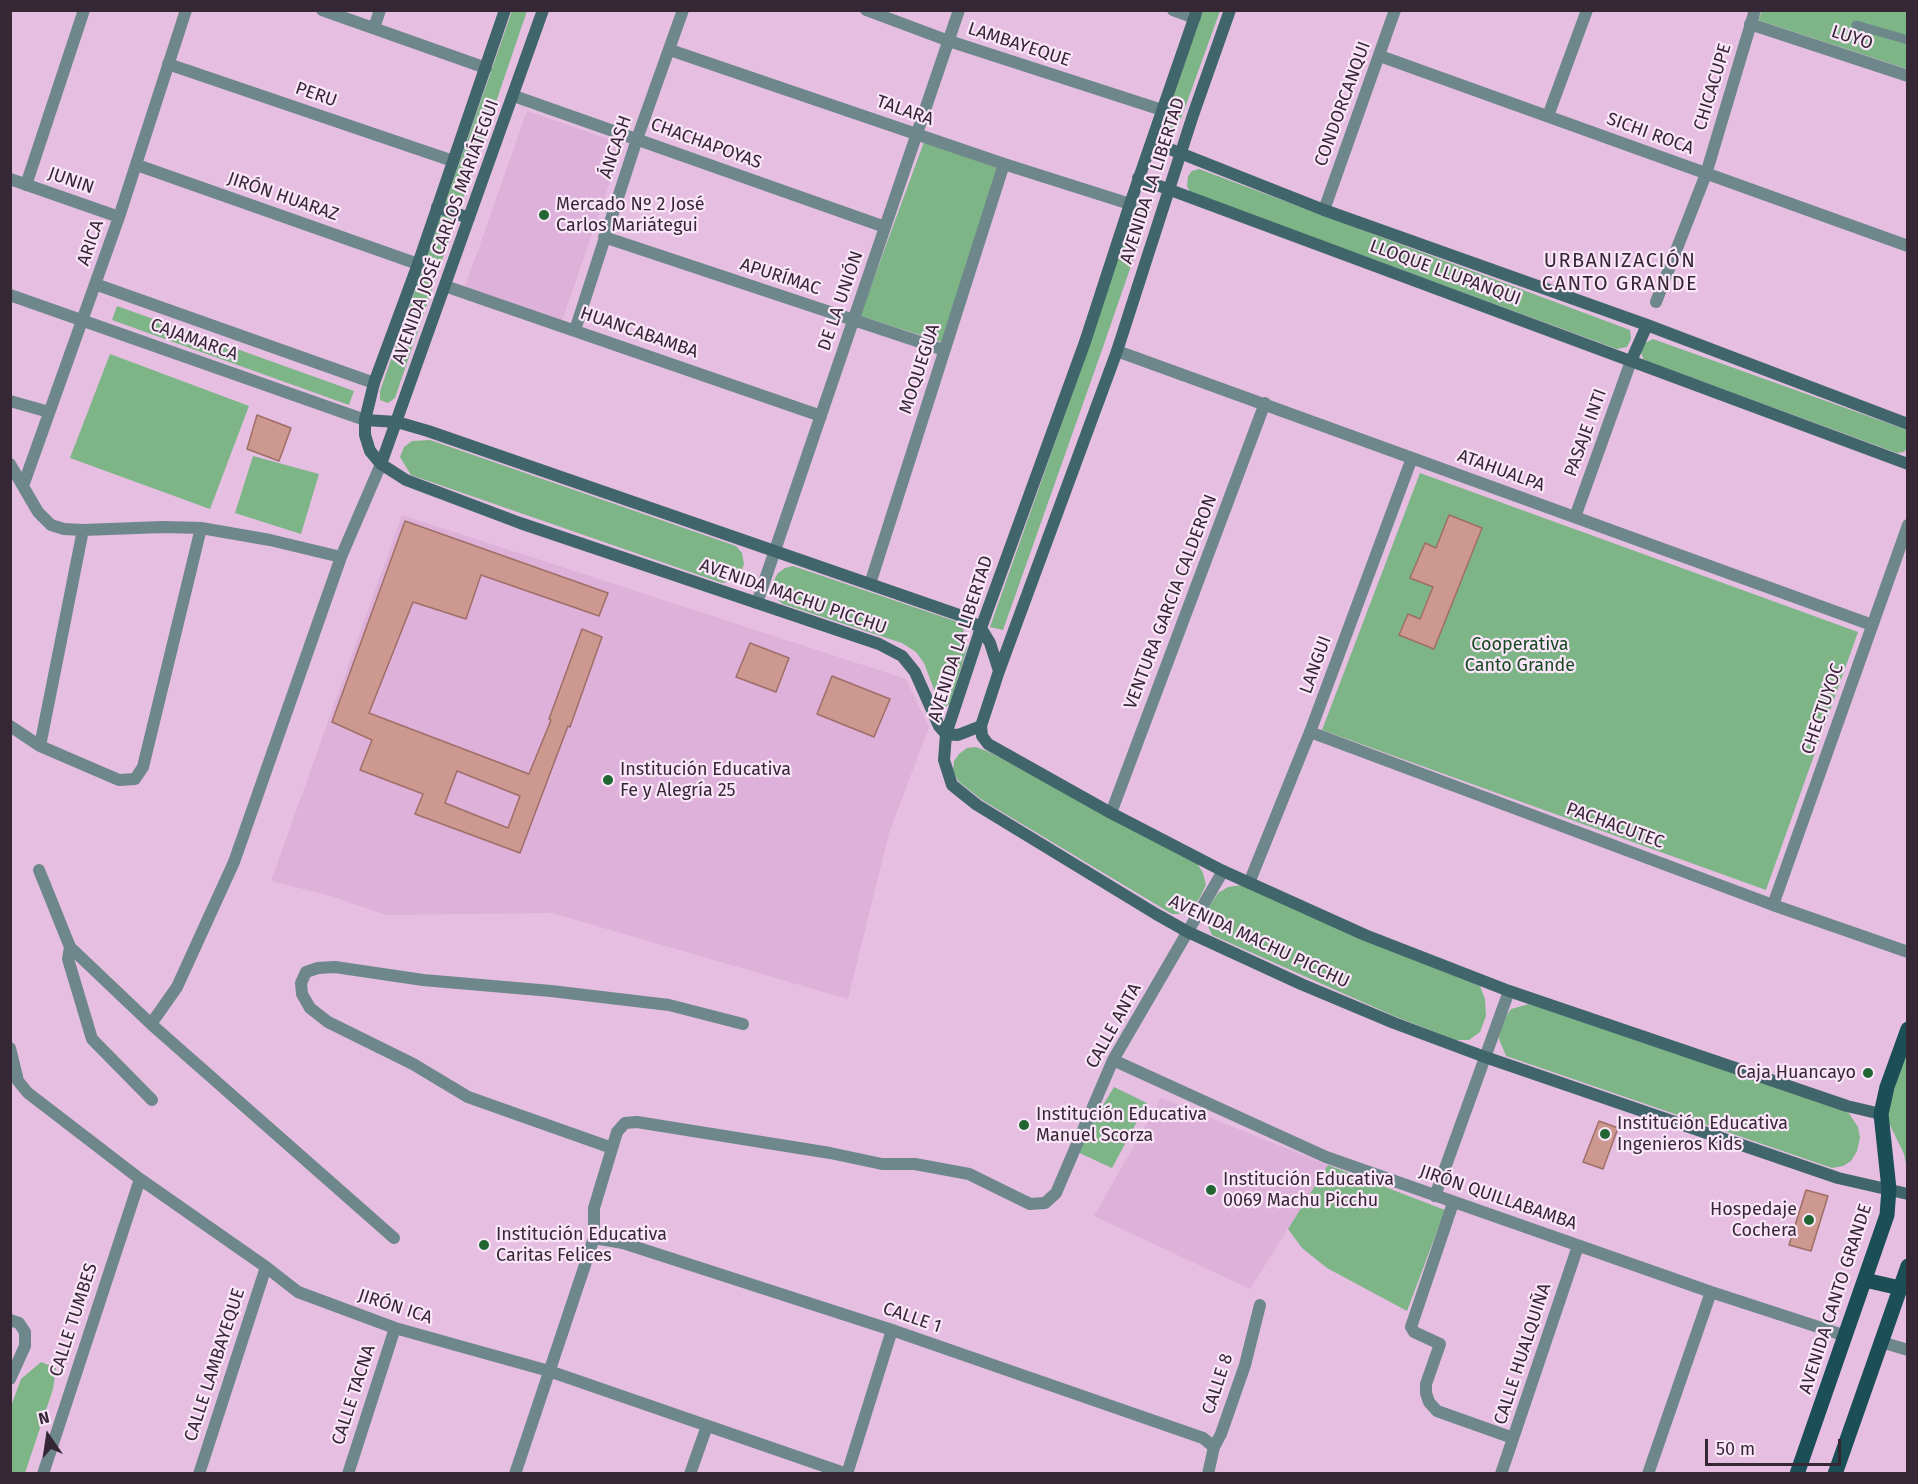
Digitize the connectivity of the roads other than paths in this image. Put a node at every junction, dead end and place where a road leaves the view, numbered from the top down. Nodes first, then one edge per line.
1 (84, 10) edge
2 (322, 10) edge
3 (380, 10) edge
4 (505, 10) edge
5 (543, 10) edge
6 (683, 10) edge
7 (866, 10) edge
8 (959, 10) edge
9 (1173, 10) edge
10 (1230, 10) edge
11 (1395, 10) edge
12 (1587, 10) edge
13 (1755, 10) edge
14 (185, 11) edge
15 (1196, 14) edge
16 (1750, 24) junction
17 (1856, 25) dead end
18 (374, 28) junction
19 (1908, 40) edge
20 (950, 41) junction
21 (670, 50) junction
22 (1380, 56) junction
23 (168, 64) junction
24 (486, 68) junction
25 (1908, 76) edge
26 (514, 96) junction
27 (1162, 110) junction
28 (1548, 116) junction
29 (916, 134) junction
30 (637, 139) junction
31 (1152, 141) junction
32 (1182, 153) junction
33 (453, 161) junction
34 (1004, 164) junction
35 (137, 165) junction
36 (1706, 174) junction
37 (1138, 178) junction
38 (10, 179) edge
39 (26, 185) junction
40 (1169, 190) junction
41 (1130, 204) junction
42 (437, 207) junction
43 (1324, 210) junction
44 (119, 217) junction
45 (469, 218) junction
46 (885, 227) junction
47 (604, 237) junction
48 (1908, 246) edge
49 (418, 264) junction
50 (95, 284) junction
51 (445, 286) junction
52 (10, 295) edge
53 (1656, 302) dead end
54 (82, 320) junction
55 (855, 320) junction
56 (1647, 325) junction
57 (575, 330) junction
58 (944, 350) junction
59 (1117, 351) junction
60 (1631, 361) junction
61 (374, 383) junction
62 (10, 401) edge
63 (1265, 403) junction
64 (49, 412) junction
65 (821, 416) junction
66 (365, 420) junction
67 (397, 422) junction
68 (1908, 424) edge
69 (1412, 458) junction
70 (10, 464) edge
71 (381, 464) junction
72 (1908, 464) edge
73 (23, 486) junction
74 (1575, 517) junction
75 (1908, 525) edge
76 (201, 528) junction
77 (83, 530) junction
78 (775, 552) junction
79 (341, 557) junction
80 (870, 584) junction
81 (757, 603) junction
82 (1872, 625) junction
83 (981, 628) junction
84 (999, 671) junction
85 (10, 726) edge
86 (981, 726) junction
87 (1310, 732) junction
88 (946, 734) junction
89 (40, 746) junction
90 (1111, 813) junction
91 (39, 870) dead end
92 (1223, 871) junction
93 (1249, 883) junction
94 (1773, 904) junction
95 (1188, 932) junction
96 (70, 947) junction
97 (1908, 952) edge
98 (1509, 991) junction
99 (152, 1024) junction
100 (743, 1024) dead end
101 (1908, 1029) edge
102 (10, 1048) edge
103 (1485, 1057) junction
104 (1113, 1060) junction
105 (12, 1067) edge
106 (152, 1100) dead end
107 (1881, 1114) junction
108 (612, 1148) junction
109 (140, 1179) junction
110 (1888, 1189) junction
111 (1908, 1194) edge
112 (1435, 1196) junction
113 (1453, 1203) junction
114 (394, 1238) dead end
115 (594, 1238) junction
116 (1578, 1246) junction
117 (1908, 1266) edge
118 (266, 1268) junction
119 (1865, 1280) junction
120 (1900, 1288) junction
121 (1711, 1292) junction
122 (1260, 1305) dead end
123 (10, 1320) edge
124 (395, 1328) junction
125 (892, 1330) junction
126 (1846, 1336) junction
127 (1881, 1342) junction
128 (1908, 1350) edge
129 (549, 1371) junction
130 (10, 1379) edge
131 (706, 1426) junction
132 (1513, 1438) junction
133 (1214, 1448) junction
134 (43, 1473) edge
135 (199, 1473) edge
136 (348, 1473) edge
137 (515, 1473) edge
138 (690, 1473) edge
139 (847, 1473) edge
140 (1208, 1473) edge
141 (1501, 1473) edge
142 (1648, 1473) edge
143 (1797, 1473) edge
144 (1835, 1473) edge

1 - 39 street
2 - 18 street
3 - 18 street
4 - 24 street, AVENIDA JOSÉ CARLOS MARIÁTEGUI
5 - 26 street, AVENIDA JOSÉ CARLOS MARIÁTEGUI
6 - 21 street, ÁNCASH
7 - 20 street, LAMBAYEQUE
8 - 20 street, DE LA UNIÓN
9 - 15 street
10 - 32 street, AVENIDA LA LIBERTAD
11 - 22 street, CONDORCANQUI
12 - 28 street
13 - 16 street, CHICACUPE
14 - 23 street, ARICA
15 - 27 street, AVENIDA LA LIBERTAD
16 - 25 street, LUYO
16 - 36 street, CHICACUPE
17 - 19 lane
18 - 24 street
20 - 27 street, LAMBAYEQUE
20 - 29 street, DE LA UNIÓN
21 - 29 street, TALARA
21 - 30 street, ÁNCASH
22 - 28 street, SICHI ROCA
22 - 43 street, CONDORCANQUI
23 - 33 street, PERU
23 - 35 street, ARICA
24 - 33 street, AVENIDA JOSÉ CARLOS MARIÁTEGUI
26 - 30 street, CHACHAPOYAS
26 - 45 street, AVENIDA JOSÉ CARLOS MARIÁTEGUI
27 - 31 street, AVENIDA LA LIBERTAD
28 - 36 street, SICHI ROCA
29 - 34 street, TALARA
29 - 46 street, DE LA UNIÓN
30 - 46 street, CHACHAPOYAS
30 - 47 street, ÁNCASH
31 - 32 street, LLOQUE LLUPANQUI
31 - 37 street, AVENIDA LA LIBERTAD
32 - 40 street, AVENIDA LA LIBERTAD
32 - 43 street, LLOQUE LLUPANQUI
33 - 42 street, AVENIDA JOSÉ CARLOS MARIÁTEGUI
34 - 41 street, TALARA
34 - 58 street, MOQUEGUA
35 - 44 street, ARICA
35 - 49 street, JIRÓN HUARAZ
36 - 48 street, SICHI ROCA
36 - 53 street, CHICACUPE
37 - 40 street, LLOQUE LLUPANQUI
37 - 41 street, AVENIDA LA LIBERTAD
38 - 39 street, JUNIN
39 - 44 street, JUNIN
40 - 59 street, AVENIDA LA LIBERTAD
40 - 60 street, LLOQUE LLUPANQUI
41 - 83 street, AVENIDA LA LIBERTAD
42 - 45 street
42 - 49 street, AVENIDA JOSÉ CARLOS MARIÁTEGUI
43 - 56 street, LLOQUE LLUPANQUI
44 - 50 street, ARICA
45 - 51 street, AVENIDA JOSÉ CARLOS MARIÁTEGUI
46 - 55 street, DE LA UNIÓN
47 - 55 street, APURÍMAC
47 - 57 street, ÁNCASH
49 - 61 street, AVENIDA JOSÉ CARLOS MARIÁTEGUI
50 - 54 street, ARICA
50 - 61 street, CAJAMARCA
51 - 57 street, HUANCABAMBA
51 - 67 street, AVENIDA JOSÉ CARLOS MARIÁTEGUI
52 - 54 street, CAJAMARCA
54 - 64 street, ARICA
54 - 66 street, CAJAMARCA
55 - 58 street, APURÍMAC
55 - 65 street, DE LA UNIÓN
56 - 60 street
56 - 68 street, LLOQUE LLUPANQUI
57 - 65 street, HUANCABAMBA
58 - 80 street, MOQUEGUA
59 - 63 street, ATAHUALPA
59 - 84 street, AVENIDA LA LIBERTAD
60 - 72 street, LLOQUE LLUPANQUI
60 - 74 street, PASAJE INTI
61 - 66 street, AVENIDA JOSÉ CARLOS MARIÁTEGUI
62 - 64 street
63 - 69 street, ATAHUALPA
63 - 90 street, VENTURA GARCIA CALDERON
64 - 73 street, ARICA
65 - 78 street, DE LA UNIÓN
66 - 67 street, AVENIDA MACHU PICCHU
66 - 71 street, AVENIDA MACHU PICCHU
67 - 71 street, AVENIDA JOSÉ CARLOS MARIÁTEGUI
67 - 78 street, AVENIDA MACHU PICCHU
69 - 74 street, ATAHUALPA
69 - 87 street, LANGUI
70 - 73 street
71 - 79 street
71 - 81 street, AVENIDA MACHU PICCHU
73 - 77 street
74 - 82 street, ATAHUALPA
75 - 82 street, CHECTUYOC
76 - 77 street
76 - 79 street
76 - 89 street
77 - 89 street
78 - 80 street, AVENIDA MACHU PICCHU
78 - 81 street, DE LA UNIÓN
79 - 99 street
80 - 83 street, AVENIDA MACHU PICCHU
81 - 88 street, AVENIDA MACHU PICCHU
82 - 94 street, CHECTUYOC
83 - 84 street
83 - 88 street, AVENIDA LA LIBERTAD
84 - 86 street, AVENIDA LA LIBERTAD
85 - 89 street
86 - 88 street, AVENIDA LA LIBERTAD
86 - 90 street
87 - 93 street, LANGUI
87 - 94 street, PACHACUTEC
88 - 95 street, AVENIDA MACHU PICCHU
90 - 92 street
91 - 96 street
92 - 93 street
92 - 95 street, CALLE ANTA
93 - 98 street
94 - 97 street, PACHACUTEC
95 - 103 street, AVENIDA MACHU PICCHU
95 - 104 street, CALLE ANTA
96 - 99 street
96 - 106 street
98 - 103 street
98 - 107 street
99 - 114 street
100 - 108 street
101 - 107 main road, AVENIDA CANTO GRANDE
102 - 105 street, JIRÓN ICA
103 - 110 street, AVENIDA MACHU PICCHU
103 - 112 street
104 - 108 street, CALLE ANTA
104 - 112 street, JIRÓN QUILLABAMBA
105 - 109 street, JIRÓN ICA
107 - 110 main road, AVENIDA CANTO GRANDE
108 - 115 street
109 - 118 street, JIRÓN ICA
109 - 134 street, CALLE TUMBES
110 - 111 street, AVENIDA MACHU PICCHU
110 - 119 main road, AVENIDA CANTO GRANDE
112 - 113 street, JIRÓN QUILLABAMBA
113 - 116 street, JIRÓN QUILLABAMBA
113 - 132 street
115 - 125 street, CALLE 1
115 - 129 street
116 - 121 street, JIRÓN QUILLABAMBA
116 - 132 street, CALLE HUALQUIÑA
117 - 120 main road
118 - 124 street, JIRÓN ICA
118 - 135 street, CALLE LAMBAYEQUE
119 - 120 main road
119 - 126 main road, AVENIDA CANTO GRANDE
120 - 127 main road
121 - 126 street, JIRÓN QUILLABAMBA
121 - 142 street
122 - 133 street, CALLE 8
123 - 130 street
124 - 129 street, JIRÓN ICA
124 - 136 street, CALLE TACNA
125 - 133 street, CALLE 1
125 - 139 street
126 - 143 main road, AVENIDA CANTO GRANDE
127 - 128 street
127 - 144 main road
129 - 131 street, JIRÓN ICA
129 - 137 street
131 - 138 street
131 - 139 street, JIRÓN ICA
132 - 141 street, CALLE HUALQUIÑA
133 - 140 street, CALLE 8

